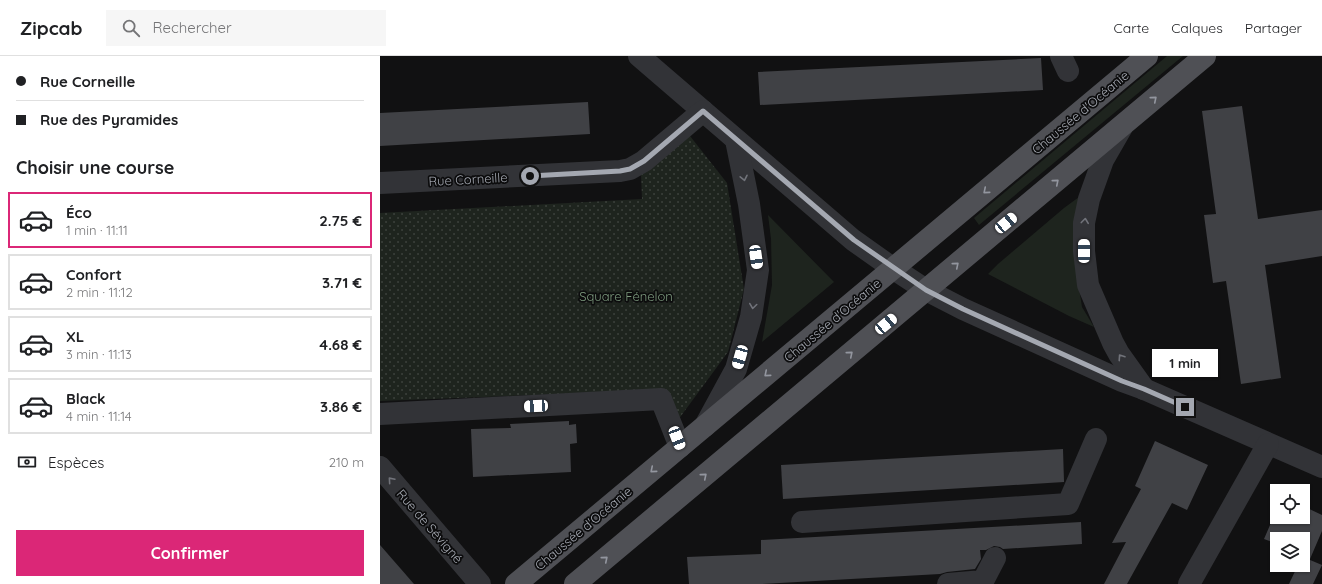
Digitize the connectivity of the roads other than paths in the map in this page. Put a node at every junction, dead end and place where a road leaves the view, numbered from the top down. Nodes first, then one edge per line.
1 (639, 56) edge
2 (1147, 56) edge
3 (1205, 56) edge
4 (703, 111) junction
5 (1124, 124) junction
6 (736, 140) junction
7 (380, 183) edge
8 (894, 269) junction
9 (926, 290) junction
10 (1144, 389) junction
11 (380, 414) edge
12 (704, 427) junction
13 (1096, 439) dead end
14 (1268, 444) junction
15 (680, 447) junction
16 (380, 467) edge
17 (1322, 467) edge
18 (802, 522) dead end
19 (995, 558) dead end
20 (480, 584) edge
21 (516, 584) edge
22 (575, 584) edge
23 (948, 584) edge
24 (1189, 584) edge

1 - 4 street
2 -> 8 main road, Chaussée d'Océanie
5 -> 3 main road
4 - 6 street
4 - 7 street, Rue Corneille
9 -> 5 main road
10 -> 5 street
6 - 8 street
6 -> 12 street
8 - 9 street
8 -> 12 main road, Chaussée d'Océanie
9 - 10 street
22 -> 9 main road
10 - 14 street
11 - 15 street
12 - 15 main road, Chaussée d'Océanie
13 - 18 street
14 - 17 street
14 - 24 street
15 -> 21 main road, Chaussée d'Océanie
20 -> 16 street, Rue de Sévigné
19 - 23 street

